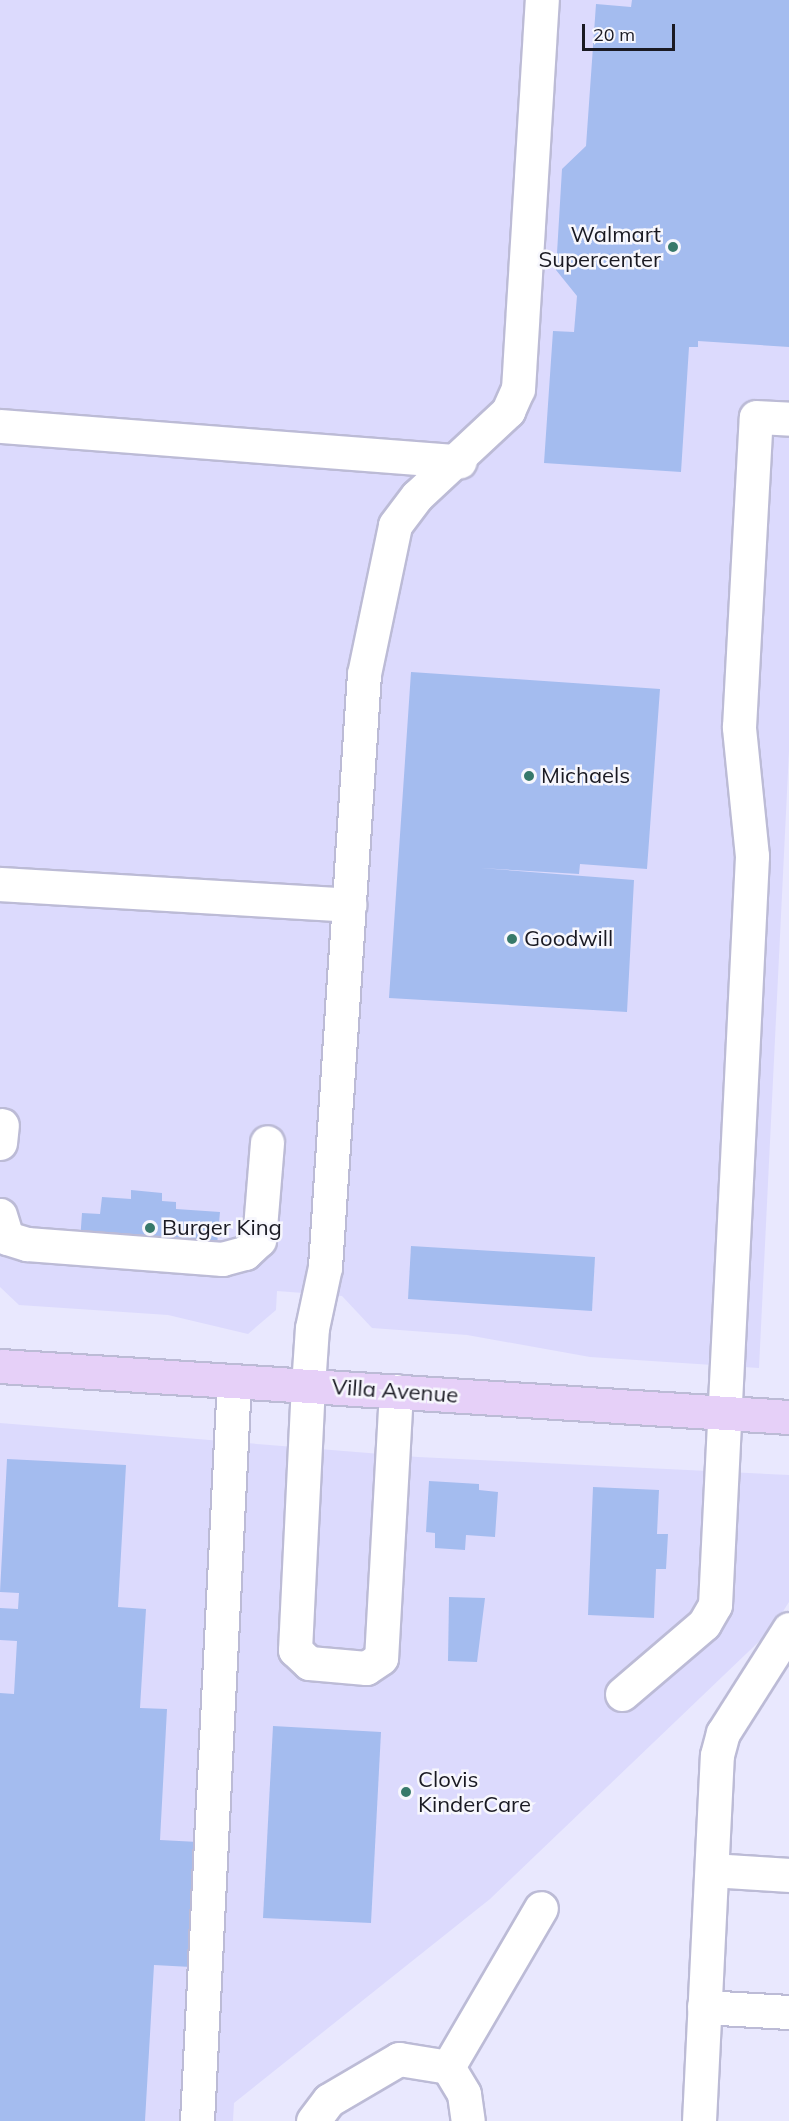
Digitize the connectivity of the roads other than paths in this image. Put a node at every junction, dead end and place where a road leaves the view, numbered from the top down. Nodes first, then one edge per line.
1 (542, 0) edge
2 (789, 419) edge
3 (0, 426) edge
4 (460, 461) junction
5 (0, 884) edge
6 (349, 905) junction
7 (267, 1142) dead end
8 (0, 1215) edge
9 (0, 1366) edge
10 (234, 1381) junction
11 (308, 1386) junction
12 (396, 1391) junction
13 (728, 1413) junction
14 (789, 1417) edge
15 (789, 1629) edge
16 (622, 1694) dead end
17 (712, 1870) junction
18 (789, 1875) edge
19 (541, 1908) dead end
20 (704, 2007) junction
21 (789, 2012) edge
22 (448, 2067) junction
23 (197, 2121) edge
24 (313, 2121) edge
25 (468, 2121) edge
26 (699, 2121) edge

1 - 4 lane
2 - 13 lane
3 - 4 lane
4 - 6 lane
5 - 6 lane
6 - 11 lane
7 - 8 lane
9 - 10 main road, Villa Avenue
10 - 11 main road, Villa Avenue
10 - 23 lane
11 - 12 main road, Villa Avenue
11 - 12 lane
12 - 13 main road, Villa Avenue
13 - 14 main road, Villa Avenue
13 - 16 lane
15 - 17 lane
17 - 18 lane
17 - 20 lane
19 - 22 lane
20 - 21 lane
20 - 26 lane
22 - 24 lane
22 - 25 lane

